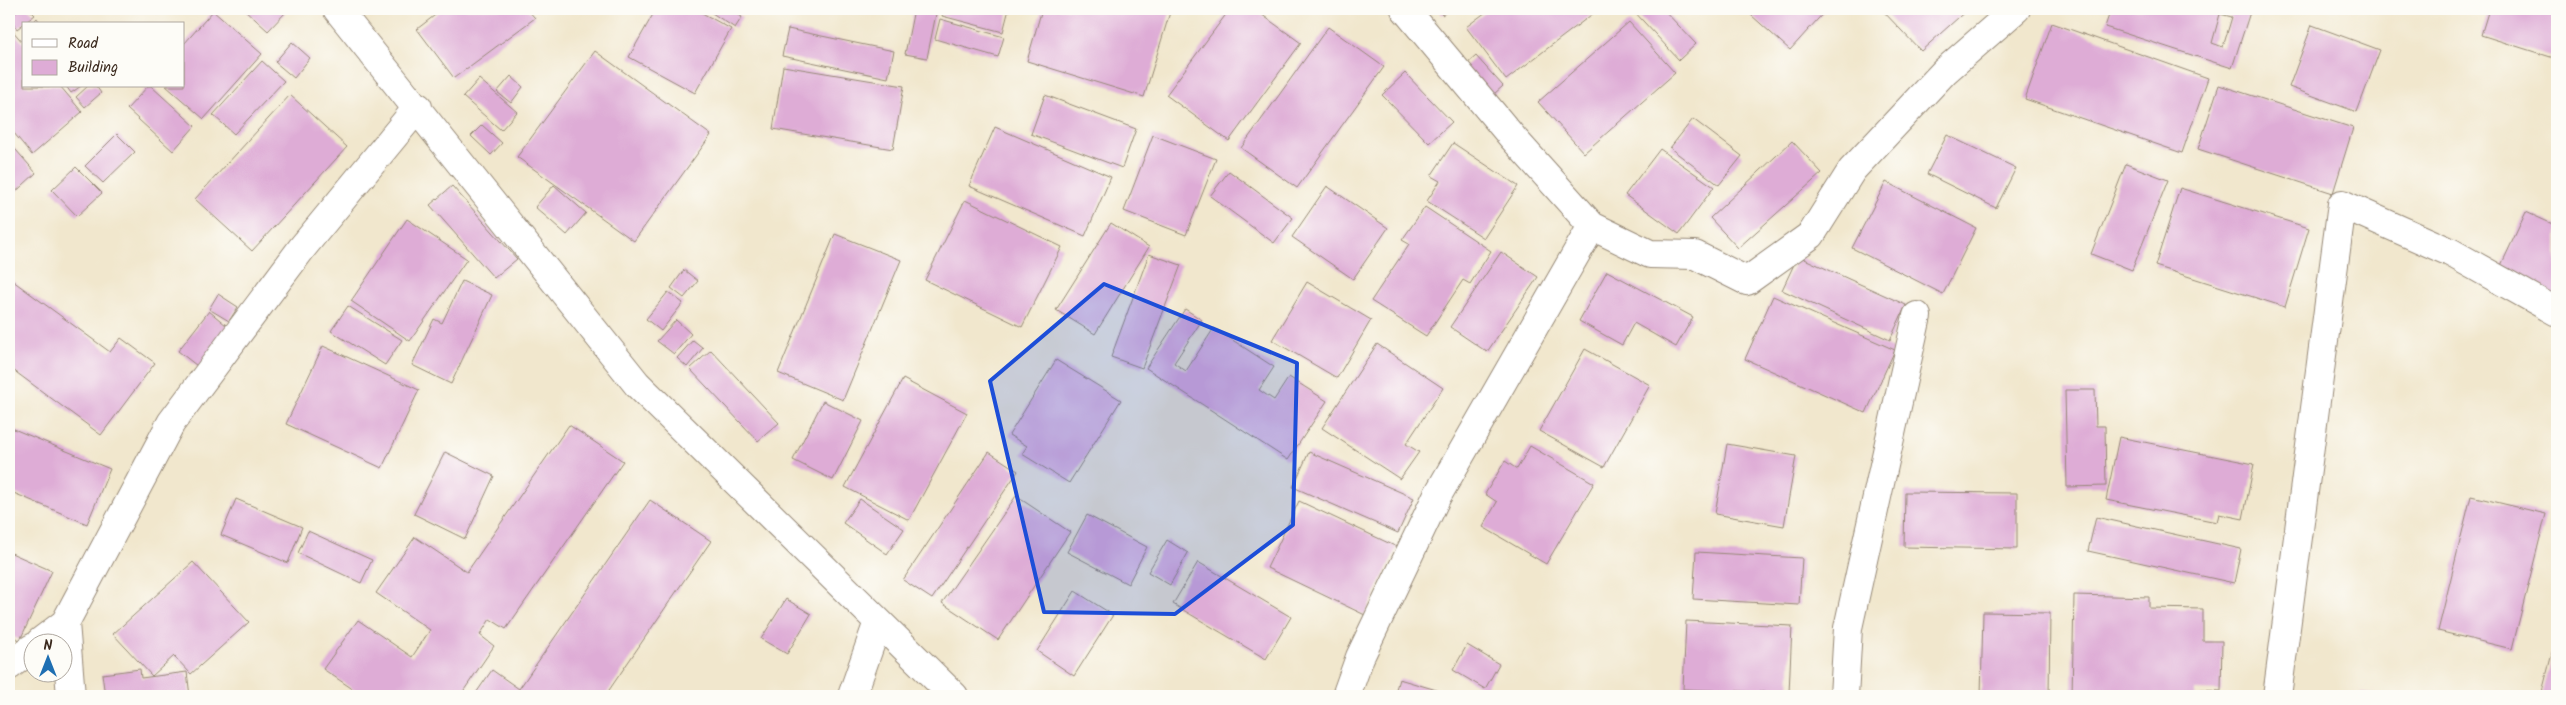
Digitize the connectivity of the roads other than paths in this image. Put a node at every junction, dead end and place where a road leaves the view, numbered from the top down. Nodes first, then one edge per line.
1 (337, 9) edge
2 (1406, 9) edge
3 (2016, 9) edge
4 (418, 107) junction
5 (1592, 226) junction
6 (2557, 312) edge
7 (1917, 316) dead end
8 (878, 622) junction
9 (65, 623) junction
10 (53, 632) edge
11 (22, 656) edge
12 (9, 666) edge
13 (71, 696) edge
14 (852, 696) edge
15 (954, 696) edge
16 (1346, 696) edge
17 (1844, 696) edge
18 (2277, 696) edge

1 - 4 street
2 - 5 street
3 - 5 street
4 - 8 street
4 - 9 street
5 - 16 street
6 - 18 street
7 - 17 street
8 - 14 street
8 - 15 street
9 - 10 street
9 - 13 street
11 - 12 street

